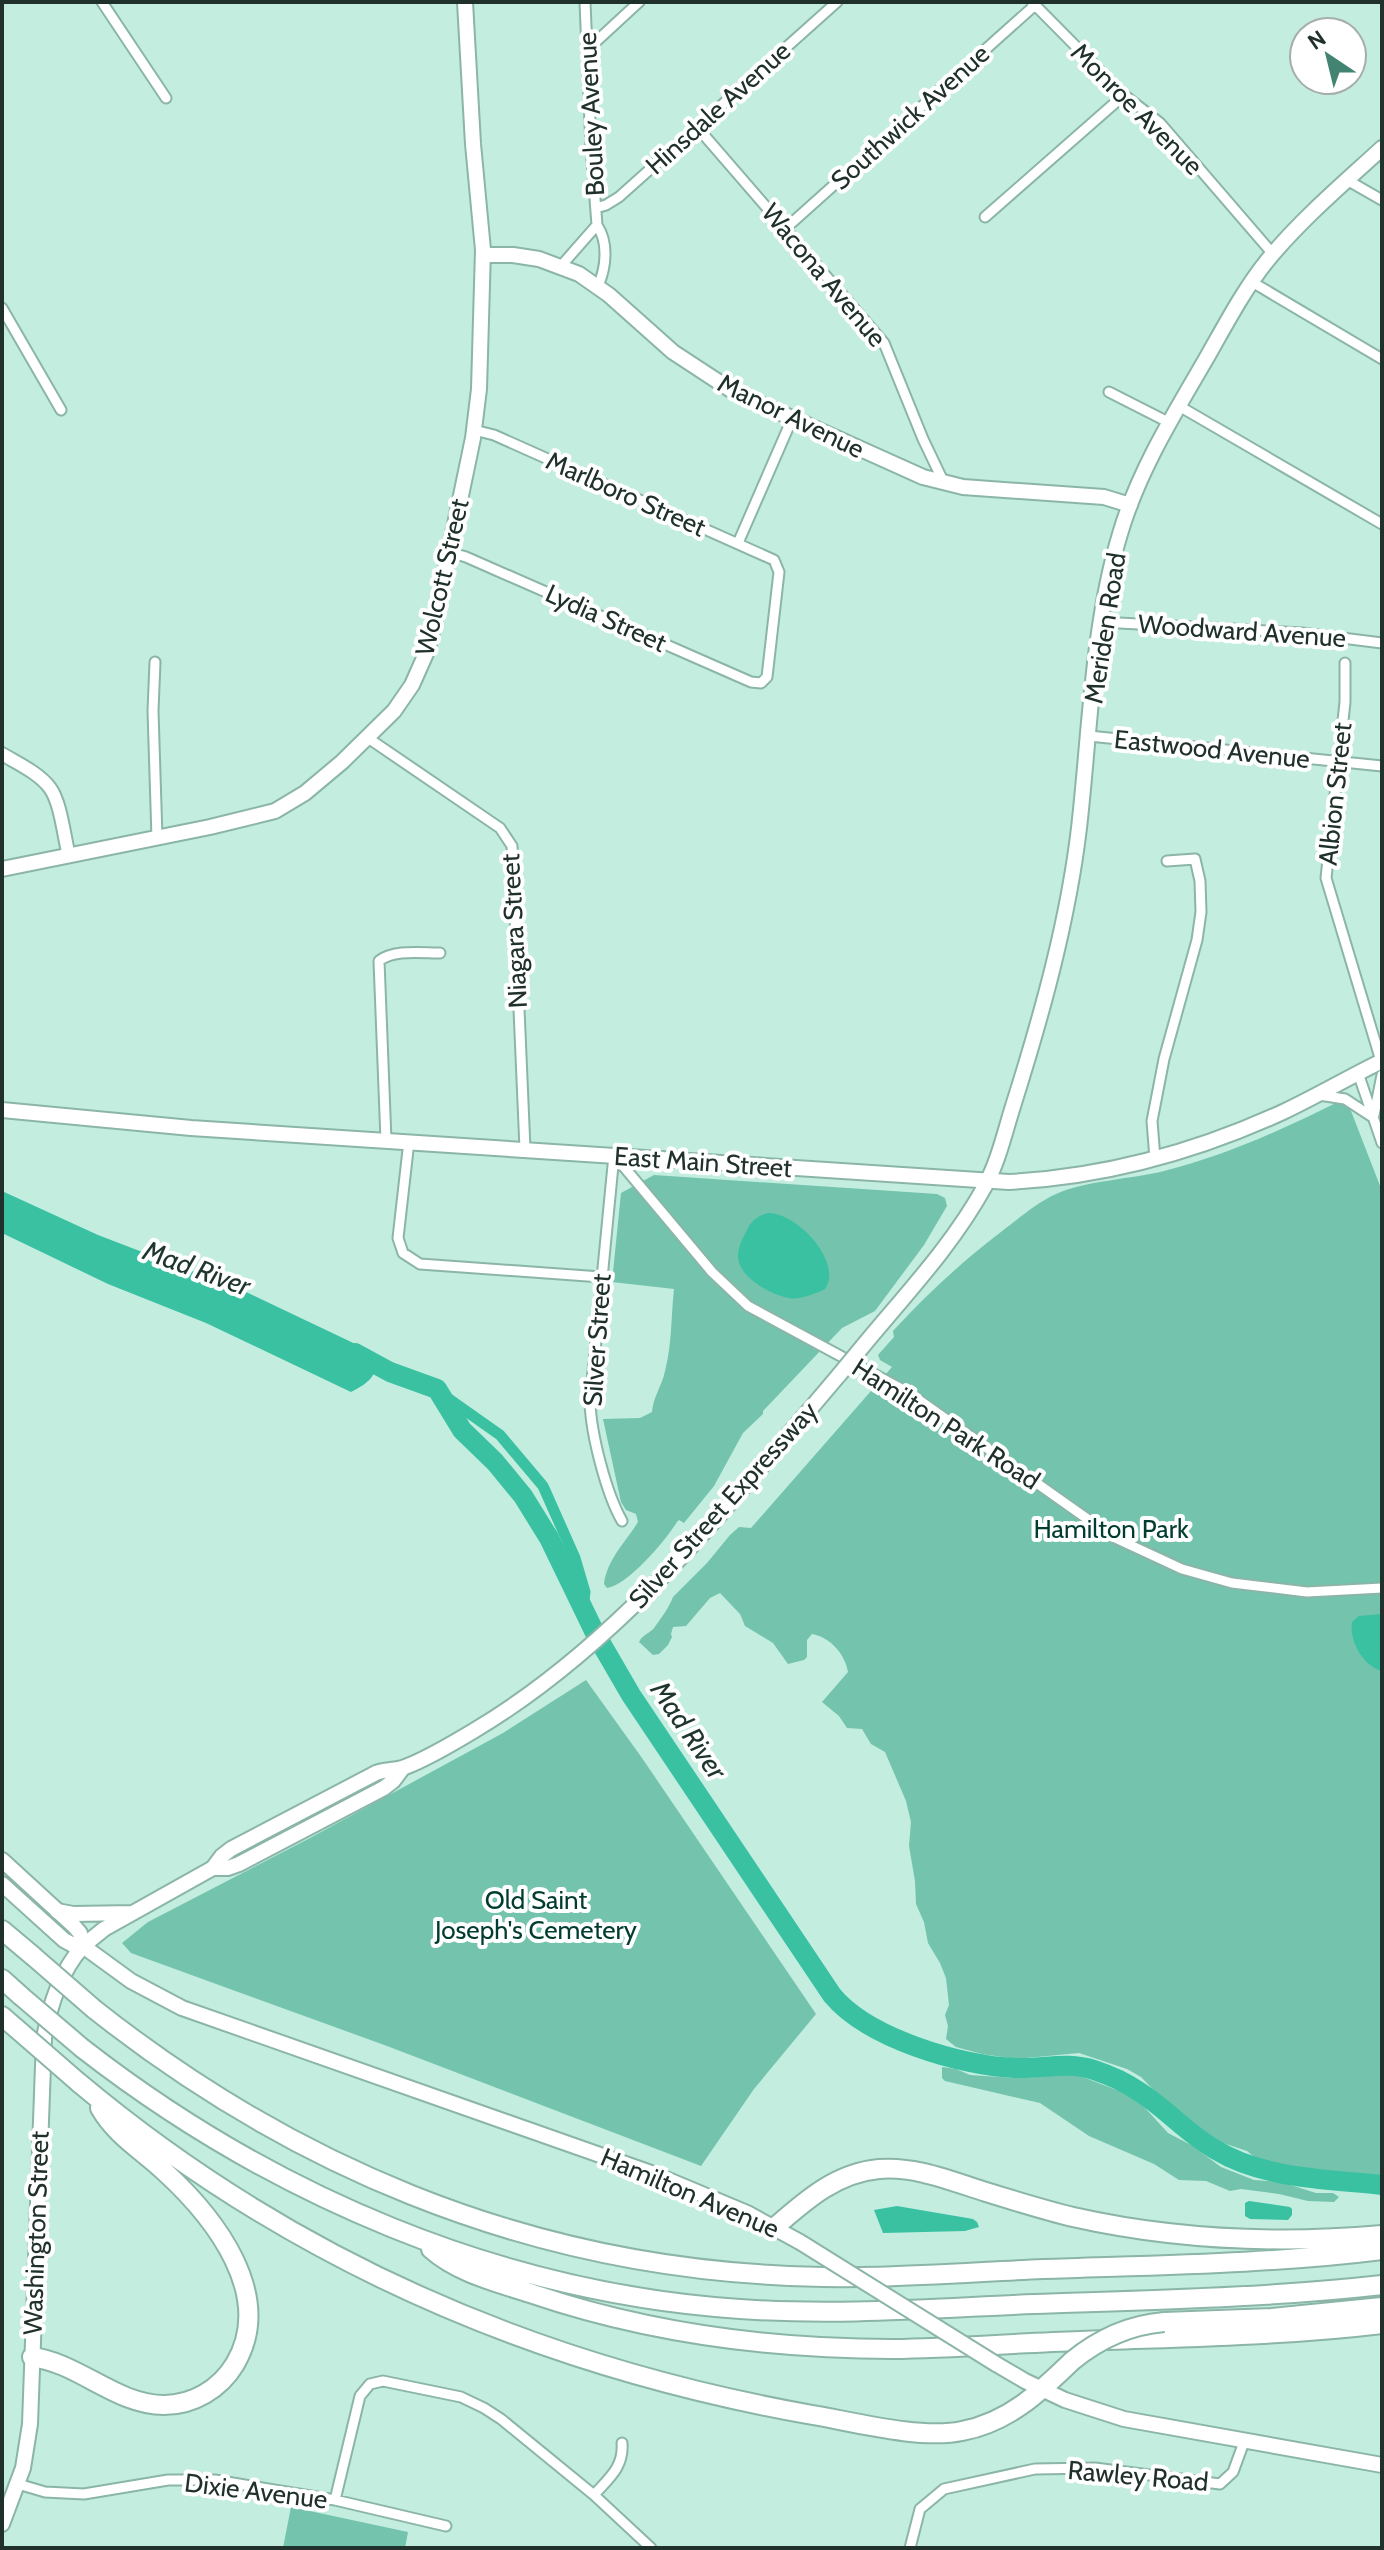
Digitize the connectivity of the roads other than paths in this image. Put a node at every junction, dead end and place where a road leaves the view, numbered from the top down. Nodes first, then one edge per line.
1 (102, 2) edge
2 (465, 2) edge
3 (585, 2) edge
4 (639, 2) edge
5 (837, 2) edge
6 (1033, 4) edge
7 (588, 49) junction
8 (1124, 95) junction
9 (166, 98) dead end
10 (697, 127) junction
11 (1382, 148) edge
12 (1347, 180) junction
13 (1382, 200) edge
14 (596, 208) junction
15 (985, 217) dead end
16 (597, 225) junction
17 (786, 228) junction
18 (1273, 254) junction
19 (484, 255) junction
20 (561, 266) junction
21 (1252, 282) junction
22 (598, 286) junction
23 (2, 308) edge
24 (1382, 359) edge
25 (1109, 392) dead end
26 (1179, 406) junction
27 (61, 410) dead end
28 (792, 419) junction
29 (1170, 423) junction
30 (474, 430) junction
31 (944, 483) junction
32 (1130, 505) junction
33 (1382, 524) edge
34 (738, 543) junction
35 (449, 552) junction
36 (1101, 622) junction
37 (1382, 643) edge
38 (155, 662) dead end
39 (1345, 663) dead end
40 (763, 682) joint
41 (1089, 736) junction
42 (368, 738) junction
43 (2, 754) edge
44 (1338, 761) junction
45 (1382, 766) edge
46 (157, 838) junction
47 (69, 856) junction
48 (1167, 861) dead end
49 (2, 869) edge
50 (440, 953) dead end
51 (1382, 1061) edge
52 (1358, 1073) junction
53 (1382, 1075) edge
54 (1317, 1094) junction
55 (2, 1110) edge
56 (1373, 1119) junction
57 (386, 1140) junction
58 (409, 1141) junction
59 (1382, 1143) edge
60 (525, 1149) junction
61 (614, 1155) junction
62 (1155, 1159) junction
63 (987, 1182) junction
64 (601, 1277) junction
65 (622, 1521) dead end
66 (1382, 1588) edge
67 (2, 1860) edge
68 (2, 1884) edge
69 (57, 1911) junction
70 (134, 1913) junction
71 (2, 1930) edge
72 (83, 1946) junction
73 (2, 1979) edge
74 (2, 2016) edge
75 (93, 2095) junction
76 (775, 2227) junction
77 (1382, 2235) edge
78 (420, 2239) junction
79 (1382, 2250) edge
80 (1382, 2285) edge
81 (1382, 2307) edge
82 (1382, 2324) edge
83 (32, 2357) junction
84 (1043, 2390) junction
85 (1244, 2442) junction
86 (622, 2443) dead end
87 (1382, 2465) edge
88 (18, 2484) junction
89 (594, 2495) junction
90 (335, 2500) junction
91 (2, 2524) edge
92 (446, 2526) dead end
93 (651, 2548) edge
94 (910, 2548) edge

1 - 9 street
2 - 19 main road, Wolcott Street
3 - 7 street, Bouley Avenue
4 - 7 street
5 - 10 street, Hinsdale Avenue
6 - 8 street, Monroe Avenue
6 - 17 street, Southwick Avenue
7 - 14 street, Bouley Avenue
8 - 15 street
8 - 18 street, Monroe Avenue
10 - 14 street, Hinsdale Avenue
10 - 17 street, Wacona Avenue
11 - 12 main road, Meriden Road
12 - 13 street
12 - 18 main road, Meriden Road
14 - 16 street, Bouley Avenue
16 - 20 street, Bouley Avenue
16 - 22 street, Bouley Avenue
17 - 31 street, Wacona Avenue
18 - 21 main road, Meriden Road
19 - 20 main road, Manor Avenue
19 - 30 main road, Wolcott Street
20 - 22 main road, Manor Avenue
21 - 24 street
21 - 26 main road, Meriden Road
22 - 28 main road, Manor Avenue
23 - 27 street
25 - 29 street
26 - 29 main road, Meriden Road
26 - 33 street
28 - 31 main road, Manor Avenue
28 - 34 street
29 - 32 main road, Meriden Road
30 - 34 street, Marlboro Street
30 - 35 main road, Wolcott Street
31 - 32 main road, Manor Avenue
32 - 36 main road, Meriden Road
34 - 40 street, Marlboro Street
35 - 40 street, Lydia Street
35 - 42 main road, Wolcott Street
36 - 37 street, Woodward Avenue
36 - 41 main road, Meriden Road
38 - 46 street
39 - 44 street, Albion Street
41 - 44 street, Eastwood Avenue
41 - 63 main road, Meriden Road
42 - 46 main road, Wolcott Street
42 - 60 street, Niagara Street
43 - 47 street
44 - 45 street, Eastwood Avenue
44 - 51 street, Albion Street
46 - 47 main road, Wolcott Street
47 - 49 main road, Wolcott Street
48 - 62 street
50 - 57 street
51 - 52 main road, East Main Street
52 - 54 main road, East Main Street
52 - 56 street
53 - 56 street
54 - 56 street
54 - 62 main road, East Main Street
55 - 57 main road, East Main Street
56 - 59 street
57 - 58 main road, East Main Street
58 - 60 main road, East Main Street
58 - 64 street
60 - 61 main road, East Main Street
61 - 63 main road, East Main Street
61 - 64 street, Silver Street
61 - 66 street, Hamilton Park Road
62 - 63 main road, East Main Street
63 - 70 main road, Silver Street Expressway, bridge
64 - 65 street, Silver Street
67 - 69 main road
68 - 72 main road
69 - 70 main road
69 - 72 main road
70 - 72 main road, Silver Street Expressway
71 - 79 highway, bridge
72 - 76 main road, Hamilton Avenue
72 - 83 main road, Washington Street
73 - 78 highway, bridge
74 - 75 highway, bridge
75 - 83 highway
75 - 84 highway
76 - 77 highway
76 - 84 main road, Hamilton Avenue, bridge
78 - 80 highway
78 - 82 highway
81 - 84 highway, bridge
83 - 88 main road, Washington Street
84 - 85 main road, Hamilton Avenue
85 - 87 main road, Hamilton Avenue
85 - 94 street, Rawley Road
86 - 89 street
88 - 90 street, Dixie Avenue
88 - 91 main road, Washington Street
89 - 90 street
89 - 93 street
90 - 92 street, Dixie Avenue

